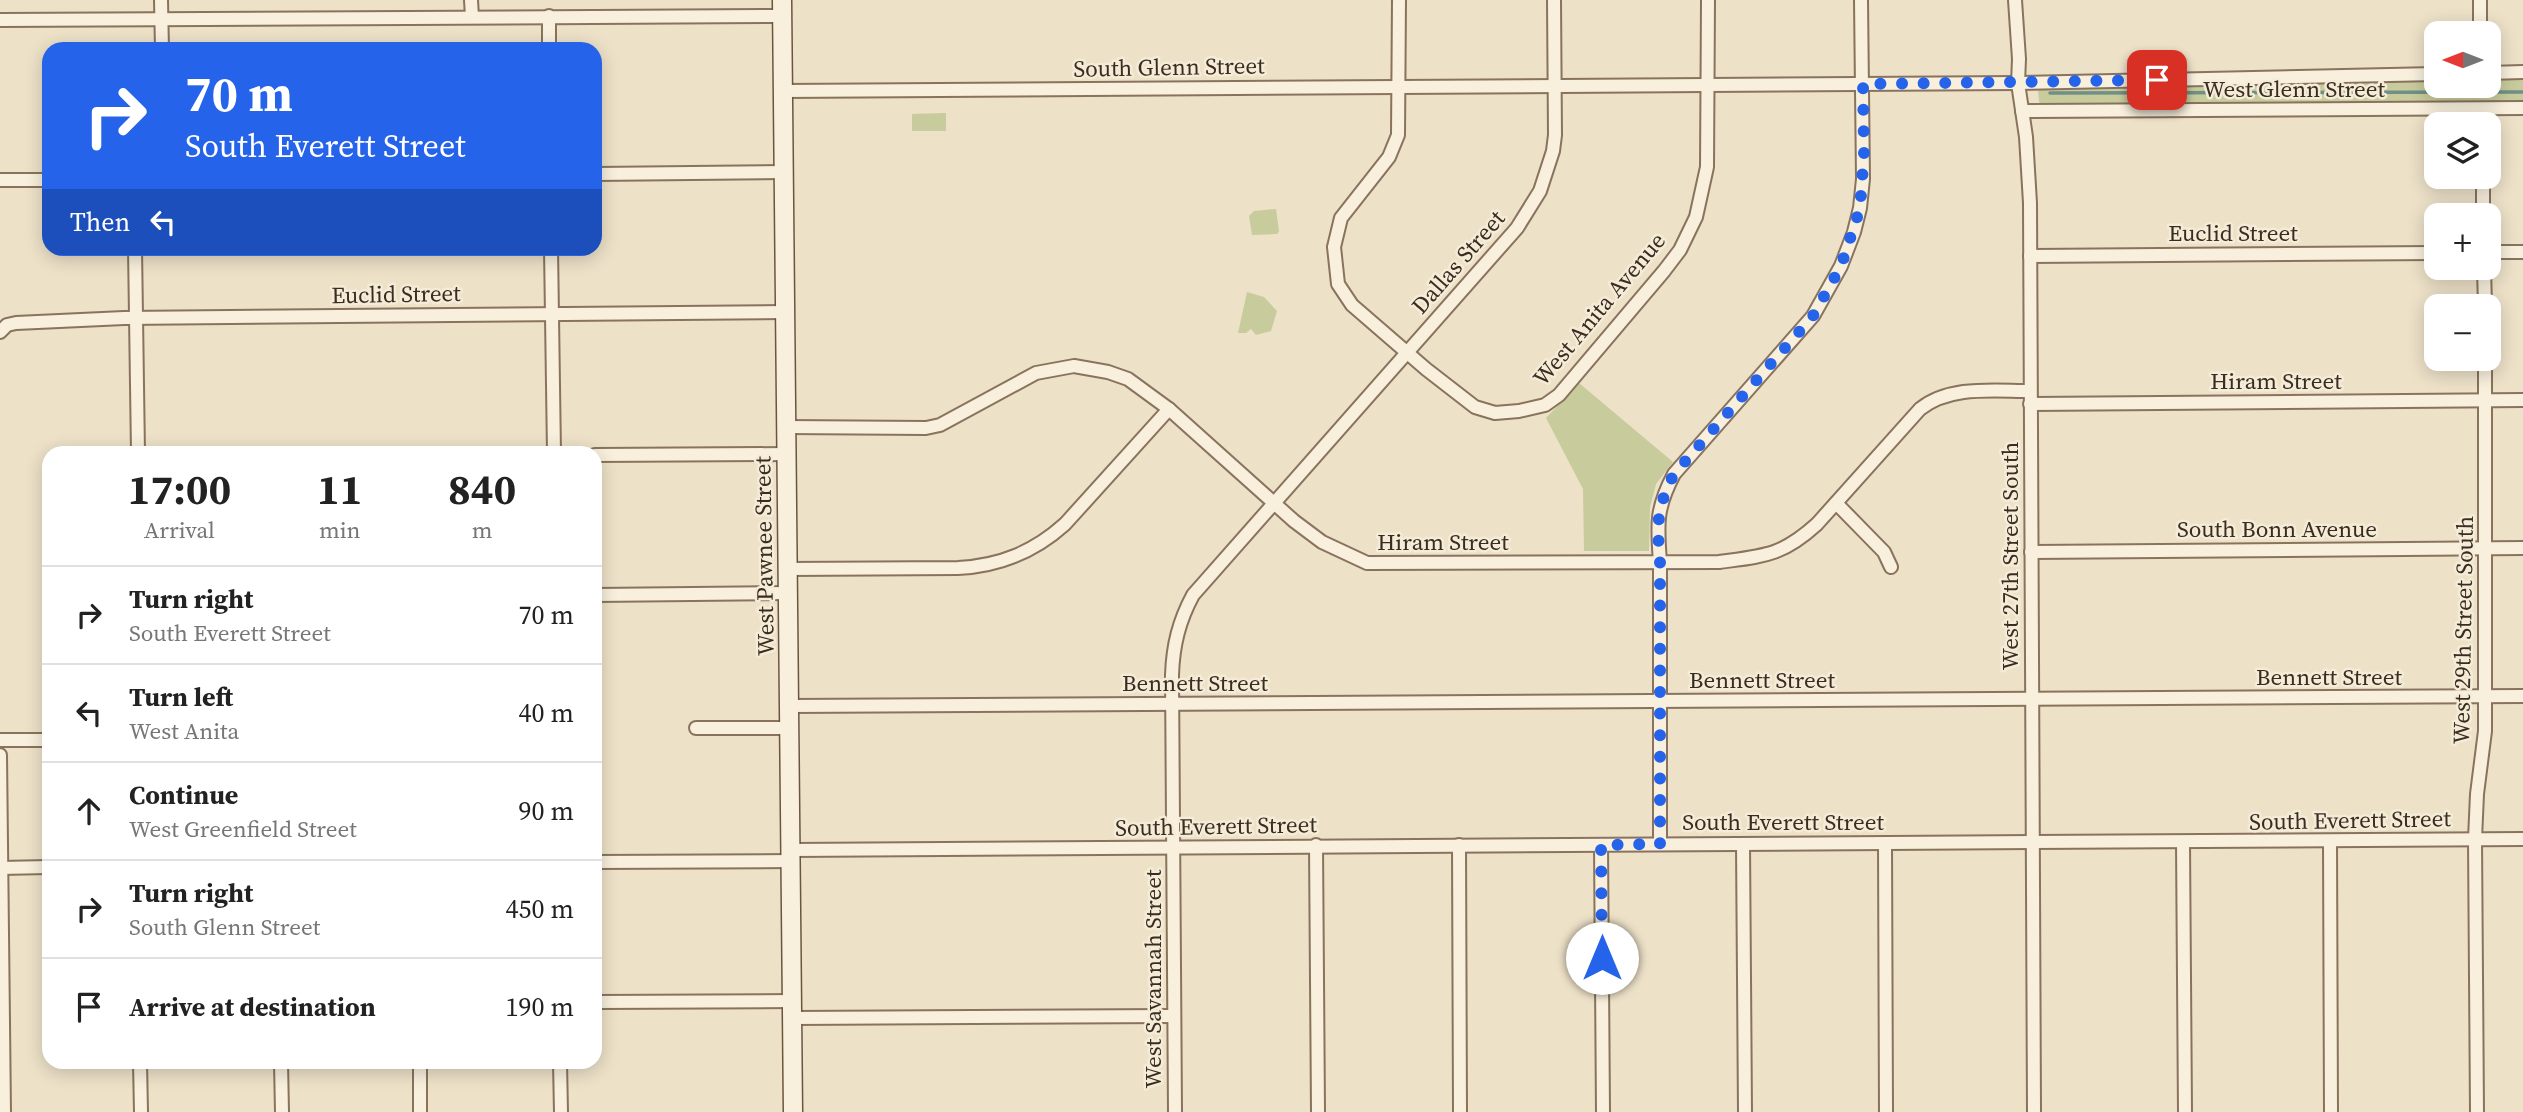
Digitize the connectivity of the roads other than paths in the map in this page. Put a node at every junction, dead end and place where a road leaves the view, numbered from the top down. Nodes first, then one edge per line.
1 (161, 0) edge
2 (471, 0) edge
3 (1399, 0) edge
4 (1554, 0) edge
5 (1708, 0) edge
6 (1861, 0) edge
7 (2015, 0) edge
8 (2480, 0) edge
9 (782, 8) edge
10 (549, 16) junction
11 (472, 17) junction
12 (0, 20) edge
13 (161, 20) junction
14 (2480, 21) edge
15 (162, 42) edge
16 (549, 42) edge
17 (2501, 72) edge
18 (2523, 72) edge
19 (2424, 74) edge
20 (2018, 83) junction
21 (1863, 84) junction
22 (1554, 85) junction
23 (1708, 85) junction
24 (1399, 86) junction
25 (783, 91) junction
26 (2523, 108) edge
27 (2482, 109) joint
28 (2022, 111) junction
29 (784, 172) junction
30 (602, 174) edge
31 (0, 180) edge
32 (42, 180) edge
33 (2523, 252) edge
34 (2424, 253) edge
35 (2501, 253) edge
36 (135, 256) edge
37 (551, 256) edge
38 (2030, 256) junction
39 (785, 312) junction
40 (552, 313) junction
41 (136, 318) junction
42 (4, 329) edge
43 (1406, 352) junction
44 (2485, 371) edge
45 (2030, 397) junction
46 (2485, 400) junction
47 (2523, 400) edge
48 (1169, 409) junction
49 (786, 427) junction
50 (138, 446) edge
51 (554, 446) edge
52 (787, 454) junction
53 (602, 455) edge
54 (1274, 503) junction
55 (1836, 503) junction
56 (2486, 548) junction
57 (2523, 548) edge
58 (2031, 552) junction
59 (1660, 562) junction
60 (1891, 567) dead end
61 (788, 569) junction
62 (789, 593) junction
63 (602, 595) edge
64 (2523, 696) edge
65 (2486, 697) junction
66 (2032, 700) junction
67 (1660, 702) junction
68 (1173, 705) junction
69 (790, 706) junction
70 (791, 727) junction
71 (696, 728) dead end
72 (0, 740) edge
73 (42, 740) edge
74 (0, 755) edge
75 (2475, 839) junction
76 (2523, 839) edge
77 (2033, 842) junction
78 (2183, 842) junction
79 (2330, 842) junction
80 (1885, 843) junction
81 (1660, 844) junction
82 (1744, 844) junction
83 (1316, 845) junction
84 (1459, 845) junction
85 (1601, 845) junction
86 (1174, 848) junction
87 (792, 855) junction
88 (602, 862) edge
89 (42, 867) edge
90 (1, 868) edge
91 (602, 1002) edge
92 (793, 1010) junction
93 (1174, 1016) junction
94 (140, 1069) edge
95 (281, 1069) edge
96 (420, 1069) edge
97 (560, 1069) edge
98 (4, 1112) edge
99 (141, 1112) edge
100 (282, 1112) edge
101 (420, 1112) edge
102 (561, 1112) edge
103 (793, 1112) edge
104 (1175, 1112) edge
105 (1318, 1112) edge
106 (1460, 1112) edge
107 (1602, 1112) edge
108 (1745, 1112) edge
109 (1886, 1112) edge
110 (2034, 1112) edge
111 (2185, 1112) edge
112 (2331, 1112) edge
113 (2477, 1112) edge

1 - 13 street
2 - 11 street
3 - 24 street, West Anita Avenue
4 - 22 street, Dallas Street
5 - 23 street, West Anita Avenue
6 - 21 street
7 - 20 street, West 27th Street South
8 - 14 street
9 - 10 street
9 - 25 main road, West Pawnee Street
10 - 11 street
10 - 16 street
11 - 13 street
12 - 13 street
13 - 15 street
17 - 18 street
19 - 20 street
20 - 21 street
20 - 28 street, West 27th Street South
21 - 23 street, South Glenn Street
21 - 59 street
22 - 23 street, South Glenn Street
22 - 24 street, South Glenn Street
22 - 43 street, Dallas Street
23 - 43 street, West Anita Avenue
24 - 25 street, South Glenn Street
24 - 43 street, West Anita Avenue
25 - 29 main road, West Pawnee Street
26 - 27 street, West Glenn Street
27 - 28 street, West Glenn Street
28 - 38 street, West 27th Street South
29 - 30 street
29 - 39 main road, West Pawnee Street
31 - 32 street
33 - 35 street
34 - 38 street, Euclid Street
36 - 41 street
37 - 40 street
38 - 45 street, West 27th Street South
39 - 40 street, Euclid Street
39 - 49 main road, West Pawnee Street
40 - 41 street, Euclid Street
40 - 51 street
41 - 42 street, Euclid Street
41 - 50 street
43 - 54 street, Dallas Street
44 - 46 street, West 29th Street South
45 - 46 street, Hiram Street
45 - 55 street, Hiram Street
45 - 58 street, West 27th Street South
46 - 47 street, Hiram Street
46 - 56 street, West 29th Street South
48 - 49 street, Hiram Street
48 - 54 street, Hiram Street
48 - 61 street
49 - 52 main road, West Pawnee Street
52 - 53 street
52 - 61 main road, West Pawnee Street
54 - 59 street, Hiram Street
54 - 68 street, West Savannah Street
55 - 59 street, Hiram Street
55 - 60 street
56 - 57 street, South Bonn Avenue
56 - 58 street, South Bonn Avenue
56 - 65 street, West 29th Street South
58 - 66 street, West 27th Street South
59 - 67 street
61 - 62 main road, West Pawnee Street
62 - 63 street
62 - 69 main road, West Pawnee Street
64 - 65 street, Bennett Street
65 - 66 street, Bennett Street
65 - 75 street, West 29th Street South
66 - 67 street, Bennett Street
66 - 77 street, West 27th Street South
67 - 68 street, Bennett Street
67 - 81 street
68 - 69 street, Bennett Street
68 - 86 street, West Savannah Street
69 - 70 main road, West Pawnee Street
70 - 71 street
70 - 87 main road, West Pawnee Street
72 - 73 street
74 - 90 street
75 - 76 street, South Everett Street
75 - 79 street, South Everett Street
75 - 113 street, West 29th Street South
77 - 78 street, South Everett Street
77 - 80 street, South Everett Street
77 - 110 street, West 27th Street South
78 - 79 street, South Everett Street
78 - 111 street
79 - 112 street
80 - 82 street, South Everett Street
80 - 109 street
81 - 82 street, South Everett Street
81 - 85 street, South Everett Street
82 - 108 street
83 - 84 street, South Everett Street
83 - 86 street, South Everett Street
83 - 105 street
84 - 85 street, South Everett Street
84 - 106 street
85 - 107 street
86 - 87 street, South Everett Street
86 - 93 street, West Savannah Street
87 - 88 street, South Everett Street
87 - 92 main road, West Pawnee Street
89 - 90 street
90 - 98 street
91 - 92 street
92 - 93 street
92 - 103 main road, West Pawnee Street
93 - 104 street, West Savannah Street
94 - 99 street
95 - 100 street
96 - 101 street
97 - 102 street

